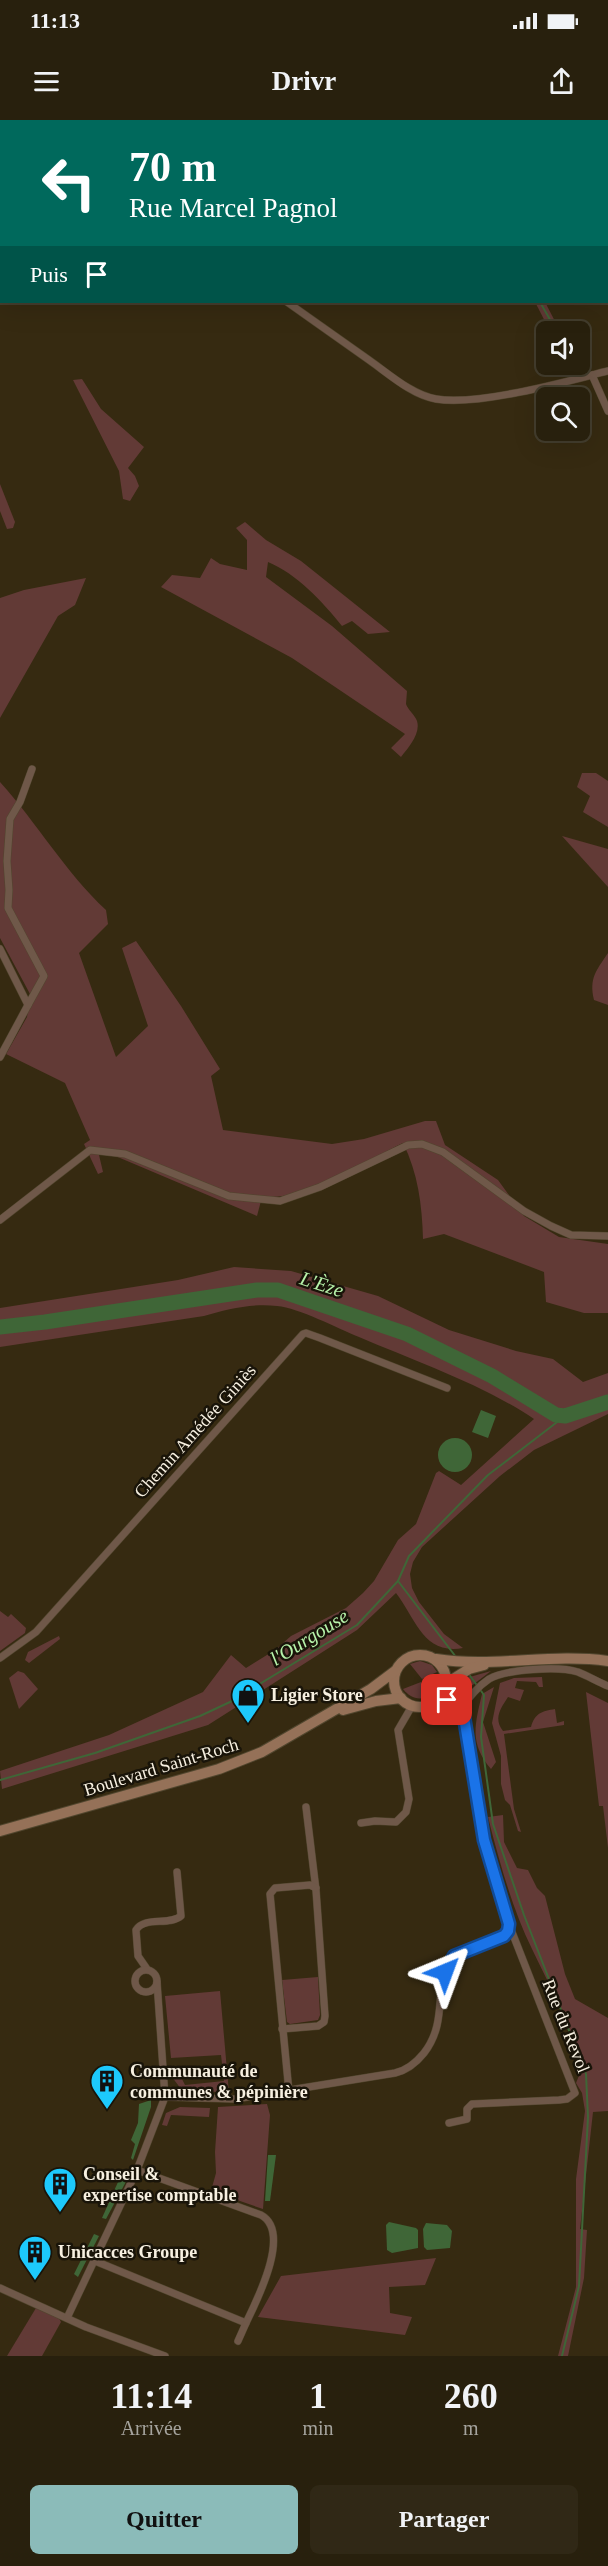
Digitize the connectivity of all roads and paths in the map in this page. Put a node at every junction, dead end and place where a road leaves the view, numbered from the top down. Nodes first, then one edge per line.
1 (288, 303) edge
2 (608, 371) edge
3 (592, 375) junction
4 (608, 411) edge
5 (32, 769) dead end
6 (0, 949) edge
7 (28, 1005) junction
8 (0, 1057) edge
9 (0, 1220) edge
10 (608, 1236) edge
11 (447, 1388) dead end
12 (0, 1658) edge
13 (436, 1659) junction
14 (504, 1660) junction
15 (608, 1661) edge
16 (395, 1671) junction
17 (447, 1683) junction
18 (608, 1686) edge
19 (442, 1696) junction
20 (401, 1698) junction
21 (412, 1706) junction
22 (460, 1710) junction
23 (324, 1716) junction
24 (306, 1807) dead end
25 (362, 1823) dead end
26 (0, 1831) edge
27 (177, 1872) dead end
28 (316, 1888) junction
29 (509, 1924) junction
30 (147, 1969) junction
31 (157, 1982) junction
32 (282, 2029) junction
33 (289, 2092) junction
34 (165, 2097) junction
35 (449, 2123) dead end
36 (137, 2169) junction
37 (95, 2261) junction
38 (0, 2288) edge
39 (67, 2318) junction
40 (246, 2323) junction
41 (238, 2341) dead end
42 (165, 2356) edge

1 - 3 street
2 - 3 street
3 - 4 street
5 - 7 street
6 - 7 street
7 - 8 street
9 - 10 street
11 - 12 street, Chemin Amédée Giniès
13 - 14 main road
13 - 16 main road
13 - 17 main road
14 - 15 main road
14 - 17 main road
16 - 20 main road
16 - 23 main road, Boulevard Saint-Roch
17 - 19 main road
18 - 22 street
19 - 21 main road
19 - 22 street
20 - 21 main road
20 - 23 main road, Boulevard Saint-Roch
21 - 25 street
22 - 29 street
23 - 26 main road, Boulevard Saint-Roch
24 - 28 street
27 - 30 street
28 - 32 street
28 - 32 street
29 - 33 street
29 - 35 street, Rue du Revol
30 - 31 street
30 - 31 street
31 - 34 street
32 - 33 street
33 - 34 street
34 - 36 street
36 - 37 street
36 - 40 street
37 - 39 street
37 - 40 street
38 - 39 street
39 - 42 street
40 - 41 street

